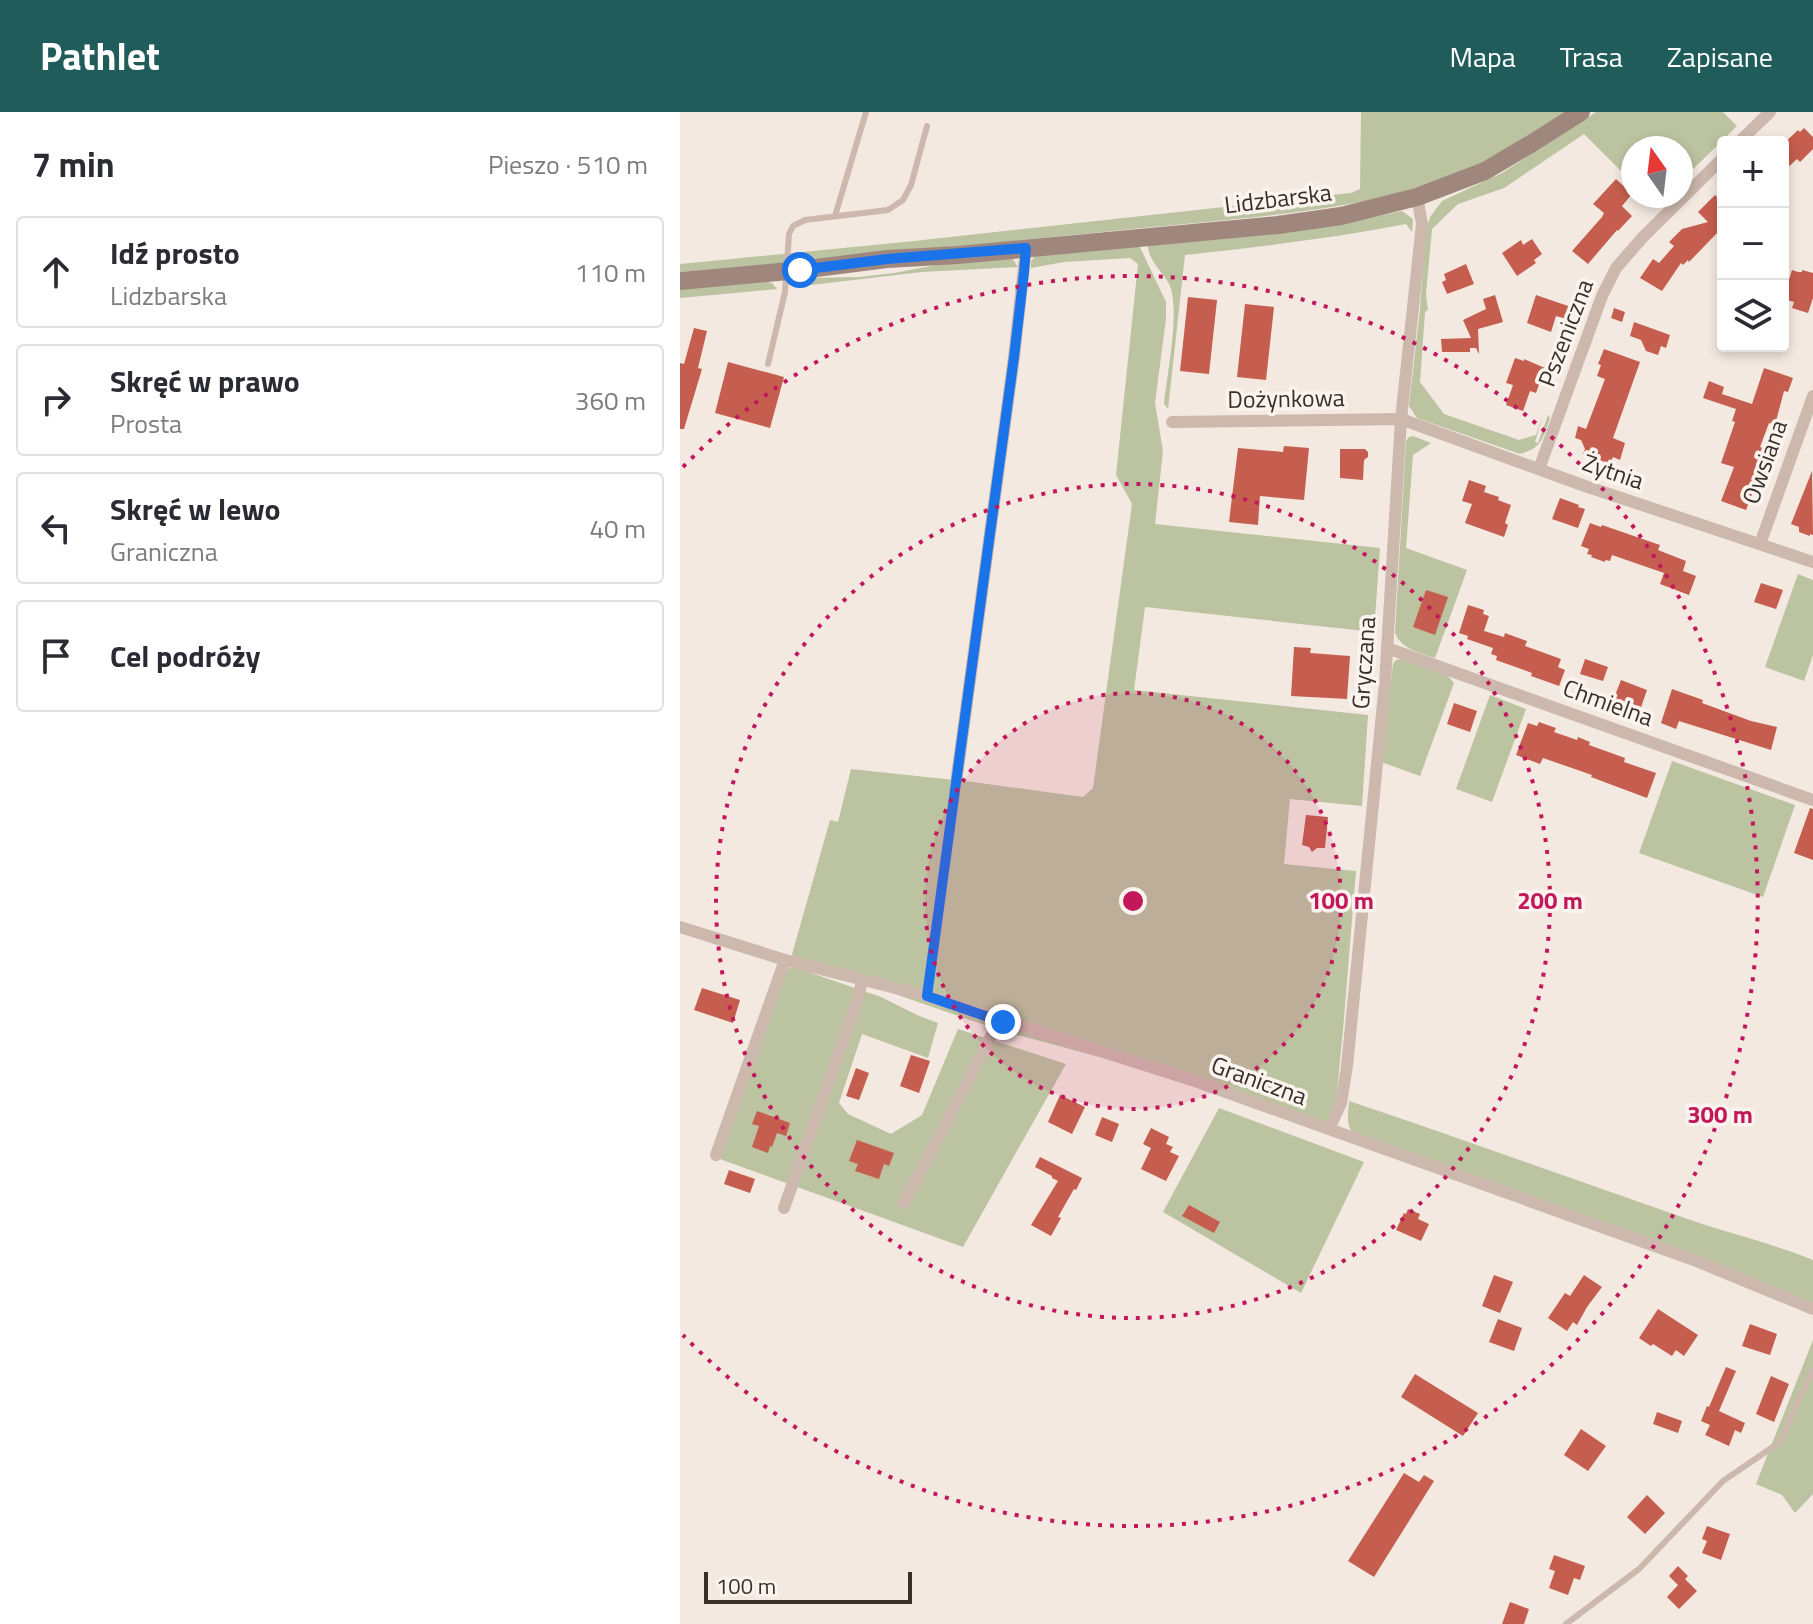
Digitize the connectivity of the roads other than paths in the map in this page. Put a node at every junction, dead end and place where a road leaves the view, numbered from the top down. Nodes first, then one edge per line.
1 (866, 112) edge
2 (1581, 112) edge
3 (1770, 112) edge
4 (927, 126) dead end
5 (1745, 136) edge
6 (1717, 164) edge
7 (1417, 197) junction
8 (835, 216) junction
9 (1026, 248) junction
10 (793, 270) junction
11 (680, 281) edge
12 (768, 364) dead end
13 (1813, 396) edge
14 (1401, 419) junction
15 (1172, 422) dead end
16 (1539, 469) junction
17 (1760, 544) junction
18 (1813, 562) edge
19 (1387, 648) junction
20 (1813, 800) edge
21 (680, 927) edge
22 (785, 960) junction
23 (862, 980) junction
24 (927, 996) junction
25 (999, 1021) junction
26 (1329, 1129) junction
27 (716, 1155) dead end
28 (904, 1203) dead end
29 (784, 1208) dead end
30 (1813, 1309) edge
31 (1813, 1370) edge
32 (1566, 1624) edge

1 - 8 lane
2 - 7 main road, Lidzbarska
3 - 5 street
4 - 8 lane
6 - 16 street, Pszeniczna
7 - 9 main road, Lidzbarska
7 - 14 street, Gryczana
8 - 10 lane
9 - 10 main road, Lidzbarska
9 - 24 street
10 - 11 main road, Lidzbarska
10 - 12 lane
13 - 17 street, Owsiana
14 - 15 street, Dożynkowa
14 - 16 street, Żytnia
14 - 19 street, Gryczana
16 - 17 street, Żytnia
17 - 18 street, Żytnia
19 - 20 street, Chmielna
19 - 26 street, Gryczana
21 - 22 street, Graniczna
22 - 23 street, Graniczna
22 - 27 street
23 - 24 street, Graniczna
23 - 29 street
24 - 25 street, Graniczna
25 - 26 street, Graniczna
25 - 28 street
26 - 30 street, Graniczna
31 - 32 lane

